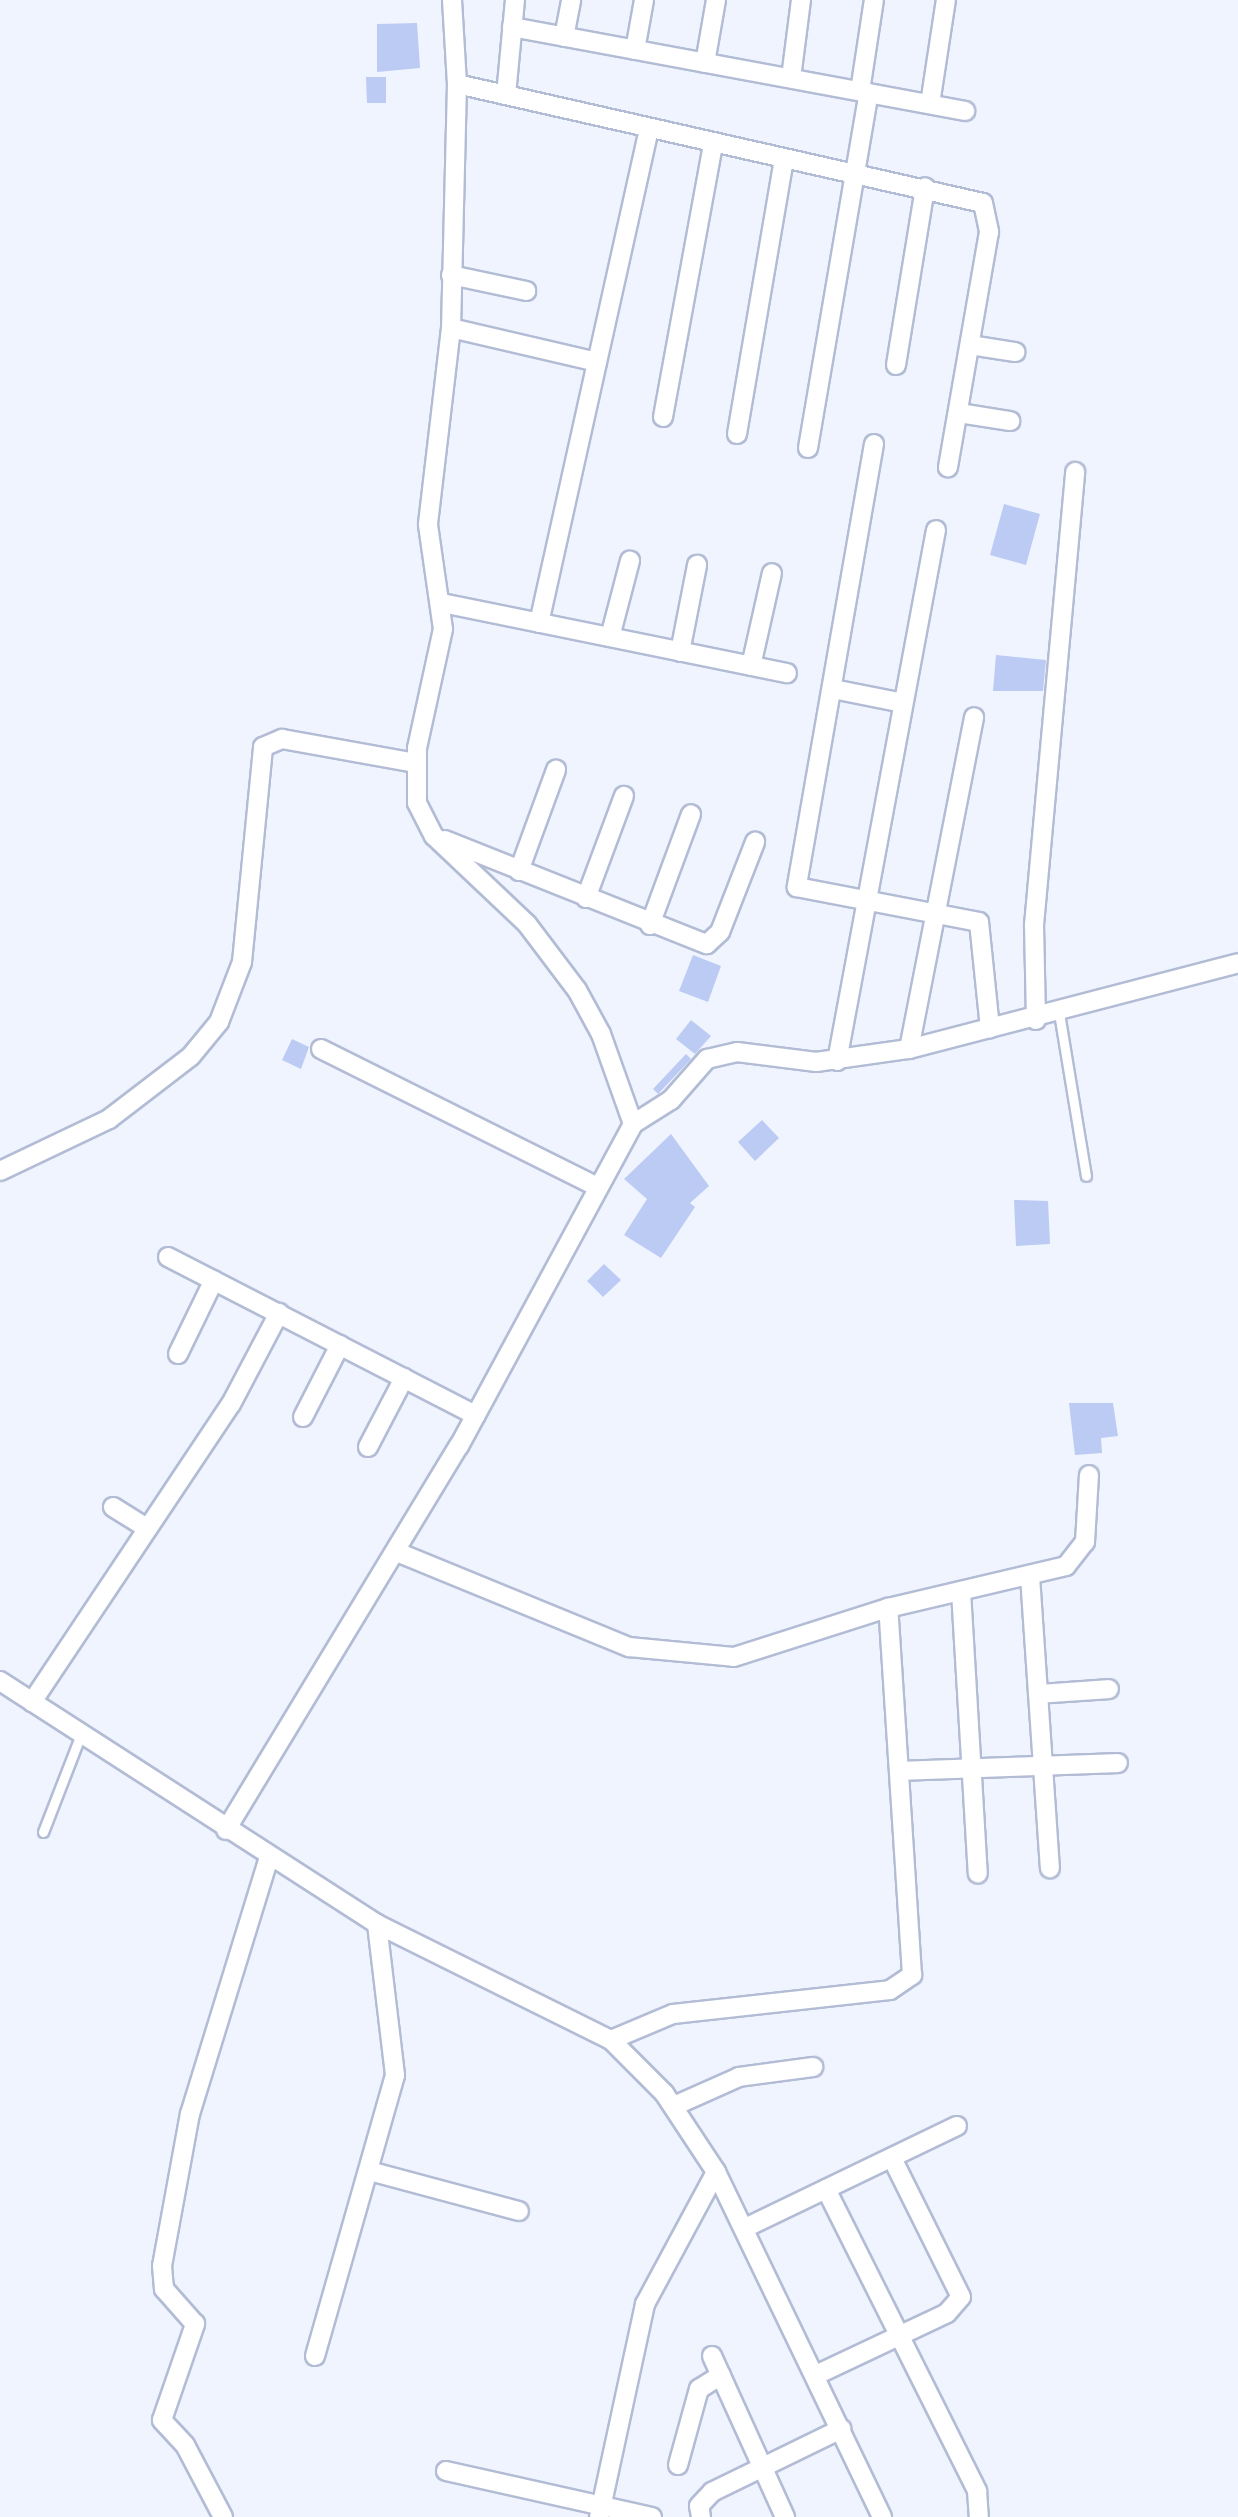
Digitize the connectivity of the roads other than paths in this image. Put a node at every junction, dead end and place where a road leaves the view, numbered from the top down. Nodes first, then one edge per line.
1 (452, 0) edge
2 (515, 0) edge
3 (571, 0) edge
4 (644, 0) edge
5 (716, 0) edge
6 (801, 0) edge
7 (874, 0) edge
8 (946, 0) edge
9 (512, 27) junction
10 (564, 37) junction
11 (635, 50) junction
12 (705, 63) junction
13 (791, 78) junction
14 (457, 84) junction
15 (865, 92) junction
16 (506, 95) junction
17 (930, 104) junction
18 (965, 111) dead end
19 (649, 129) junction
20 (713, 144) junction
21 (784, 159) junction
22 (857, 173) junction
23 (925, 187) junction
24 (451, 275) junction
25 (526, 291) dead end
26 (451, 328) junction
27 (970, 345) junction
28 (1015, 352) dead end
29 (597, 362) junction
30 (896, 365) dead end
31 (959, 413) junction
32 (663, 417) dead end
33 (1010, 421) dead end
34 (737, 434) dead end
35 (874, 444) dead end
36 (808, 448) dead end
37 (948, 467) dead end
38 (1075, 472) dead end
39 (936, 530) dead end
40 (630, 561) dead end
41 (697, 565) dead end
42 (772, 573) dead end
43 (442, 603) junction
44 (539, 623) junction
45 (610, 637) junction
46 (680, 652) junction
47 (751, 666) junction
48 (787, 673) dead end
49 (833, 689) junction
50 (903, 703) junction
51 (974, 717) dead end
52 (416, 763) junction
53 (556, 770) dead end
54 (624, 796) dead end
55 (691, 814) dead end
56 (434, 836) junction
57 (755, 842) dead end
58 (519, 871) junction
59 (586, 898) junction
60 (867, 898) junction
61 (936, 910) junction
62 (650, 925) junction
63 (1238, 963) edge
64 (1059, 1013) junction
65 (1036, 1020) junction
66 (990, 1028) junction
67 (321, 1049) dead end
68 (909, 1049) junction
69 (837, 1061) junction
70 (633, 1124) junction
71 (0, 1171) edge
72 (1086, 1176) dead end
73 (596, 1186) junction
74 (168, 1257) dead end
75 (214, 1280) junction
76 (279, 1313) junction
77 (340, 1345) junction
78 (178, 1354) dead end
79 (404, 1378) junction
80 (476, 1415) junction
81 (303, 1417) dead end
82 (368, 1447) dead end
83 (1089, 1475) dead end
84 (113, 1507) dead end
85 (147, 1528) junction
86 (397, 1552) junction
87 (1030, 1576) junction
88 (961, 1591) junction
89 (888, 1608) junction
90 (0, 1681) edge
91 (1109, 1689) dead end
92 (1038, 1694) junction
93 (32, 1702) junction
94 (81, 1734) junction
95 (1118, 1763) dead end
96 (1043, 1766) junction
97 (972, 1768) junction
98 (900, 1771) junction
99 (226, 1830) junction
100 (43, 1832) dead end
101 (269, 1857) junction
102 (1050, 1868) dead end
103 (978, 1873) dead end
104 (377, 1924) junction
105 (611, 2040) junction
106 (813, 2067) dead end
107 (674, 2106) junction
108 (957, 2126) dead end
109 (892, 2158) junction
110 (373, 2172) junction
111 (716, 2172) junction
112 (826, 2189) junction
113 (519, 2211) dead end
114 (747, 2227) junction
115 (899, 2336) junction
116 (315, 2356) dead end
117 (712, 2356) dead end
118 (721, 2375) junction
119 (816, 2375) junction
120 (841, 2429) junction
121 (678, 2465) dead end
122 (761, 2468) junction
123 (446, 2471) dead end
124 (600, 2512) edge
125 (223, 2517) edge
126 (652, 2517) edge
127 (701, 2517) edge
128 (785, 2517) edge
129 (882, 2517) edge
130 (979, 2517) edge

1 - 14 street
2 - 9 street
3 - 10 street
4 - 11 street
5 - 12 street
6 - 13 street
7 - 15 street
8 - 17 street
9 - 10 street
9 - 16 street
10 - 11 street
11 - 12 street
12 - 13 street
13 - 15 street
14 - 16 street
14 - 24 street
15 - 17 street
15 - 22 street
16 - 19 street
17 - 18 street
19 - 20 street
19 - 29 street
20 - 21 street
20 - 32 street
21 - 22 street
21 - 34 street
22 - 23 street
22 - 36 street
23 - 27 street
23 - 30 street
24 - 25 street
24 - 26 street
26 - 29 street
26 - 43 street
27 - 28 street
27 - 31 street
29 - 44 street
31 - 33 street
31 - 37 street
35 - 49 street
38 - 65 street
39 - 50 street
40 - 45 street
41 - 46 street
42 - 47 street
43 - 44 street
43 - 52 street
44 - 45 street
45 - 46 street
46 - 47 street
47 - 48 street
49 - 50 street
49 - 60 street
50 - 60 street
51 - 61 street
52 - 56 street
52 - 71 street
53 - 58 street
54 - 59 street
55 - 62 street
56 - 58 street
56 - 70 street
57 - 62 street
58 - 59 street
59 - 62 street
60 - 61 street
60 - 69 street
61 - 66 street
61 - 68 street
63 - 64 street
64 - 65 street
64 - 72 lane
65 - 66 street
66 - 68 street
67 - 73 street
68 - 69 street
69 - 70 street
70 - 73 street
73 - 80 street
74 - 75 street
75 - 76 street
75 - 78 street
76 - 77 street
76 - 85 street
77 - 79 street
77 - 81 street
79 - 80 street
79 - 82 street
80 - 86 street
83 - 87 street
84 - 85 street
85 - 93 street
86 - 89 street
86 - 99 street
87 - 88 street
87 - 92 street
88 - 89 street
88 - 97 street
89 - 98 street
90 - 93 street
91 - 92 street
92 - 96 street
93 - 94 street
94 - 99 street
94 - 100 lane
95 - 96 street
96 - 97 street
96 - 102 street
97 - 98 street
97 - 103 street
98 - 105 street
99 - 101 street
101 - 104 street
101 - 125 street
104 - 105 street
104 - 110 street
105 - 107 street
106 - 107 street
107 - 111 street
108 - 109 street
109 - 112 street
109 - 115 street
110 - 113 street
110 - 116 street
111 - 114 street
111 - 124 street
112 - 114 street
112 - 115 street
114 - 119 street
115 - 119 street
115 - 130 street
117 - 118 street
118 - 121 street
118 - 122 street
119 - 120 street
120 - 122 street
120 - 129 street
122 - 127 street
122 - 128 street
123 - 124 street
124 - 126 street

